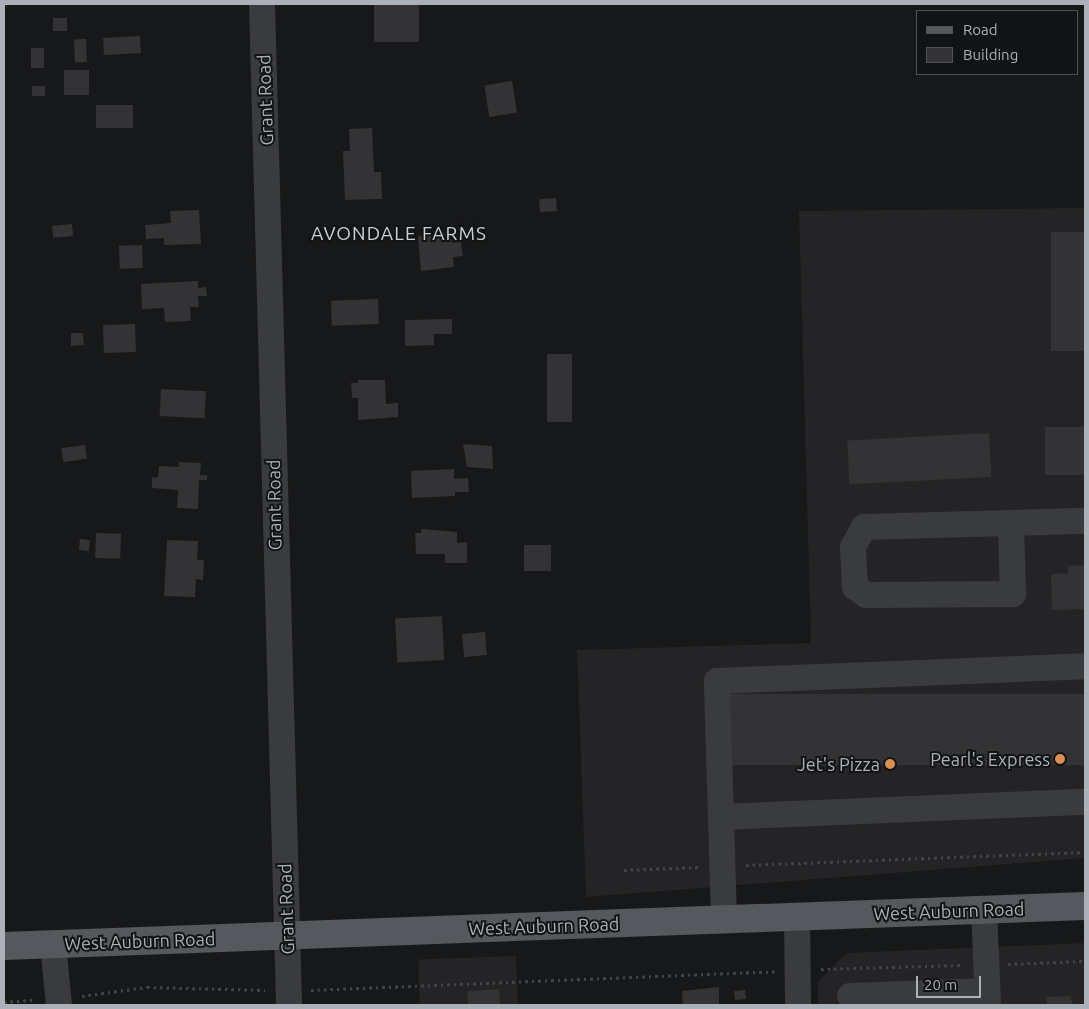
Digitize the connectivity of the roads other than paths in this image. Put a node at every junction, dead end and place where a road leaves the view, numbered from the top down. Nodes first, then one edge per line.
1 (262, 4) edge
2 (1085, 521) edge
3 (1011, 523) junction
4 (1085, 666) edge
5 (1085, 802) edge
6 (721, 817) junction
7 (1085, 906) edge
8 (984, 909) junction
9 (796, 917) junction
10 (724, 920) junction
11 (286, 935) junction
12 (53, 944) junction
13 (4, 946) edge
14 (850, 996) dead end
15 (987, 998) edge
16 (58, 1002) edge
17 (288, 1005) edge
18 (798, 1005) edge

1 - 11 street, Grant Road
2 - 3 street
3 - 3 street
4 - 6 street
5 - 6 street
6 - 10 street
7 - 8 main road, West Auburn Road
8 - 9 main road, West Auburn Road
8 - 15 street
9 - 10 main road, West Auburn Road
9 - 18 street
10 - 11 main road, West Auburn Road
11 - 12 main road, West Auburn Road
11 - 17 street, Grant Road
12 - 13 main road, West Auburn Road
12 - 16 street
14 - 15 street

